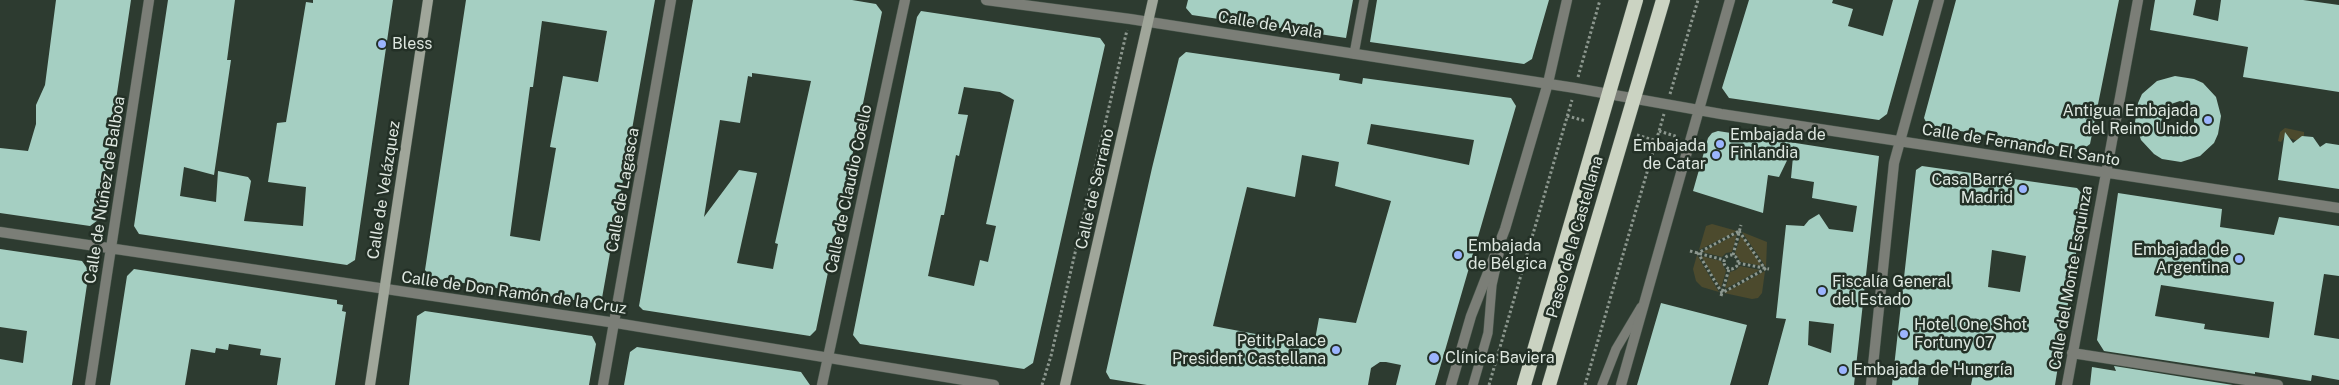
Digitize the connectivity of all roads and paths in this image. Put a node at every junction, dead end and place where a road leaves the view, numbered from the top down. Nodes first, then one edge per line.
1 (149, 0) edge
2 (428, 0) edge
3 (671, 0) edge
4 (905, 0) edge
5 (986, 0) edge
6 (1152, 0) edge
7 (1364, 0) edge
8 (1567, 0) edge
9 (1600, 0) edge
10 (1636, 0) edge
11 (1662, 0) edge
12 (1698, 0) edge
13 (1730, 0) edge
14 (1939, 0) edge
15 (2138, 0) edge
16 (1148, 22) junction
17 (1126, 32) dead end
18 (1354, 54) junction
19 (1548, 83) junction
20 (1575, 88) junction
21 (1609, 94) junction
22 (1634, 98) junction
23 (1667, 104) junction
24 (1699, 110) junction
25 (1659, 131) junction
26 (1690, 140) junction
27 (1900, 142) junction
28 (2105, 173) junction
29 (2339, 208) edge
30 (1741, 225) dead end
31 (1504, 229) junction
32 (1740, 231) junction
33 (0, 232) edge
34 (112, 248) junction
35 (1690, 251) dead end
36 (1698, 253) junction
37 (1733, 255) junction
38 (1724, 260) junction
39 (1738, 263) junction
40 (1729, 268) junction
41 (1767, 269) junction
42 (384, 289) junction
43 (1721, 294) junction
44 (1642, 304) junction
45 (616, 323) junction
46 (2072, 353) junction
47 (828, 358) junction
48 (90, 385) edge
49 (370, 385) edge
50 (603, 385) edge
51 (822, 385) edge
52 (994, 385) edge
53 (1042, 385) edge
54 (1066, 385) edge
55 (1451, 385) edge
56 (1473, 385) edge
57 (1489, 385) edge
58 (1524, 385) edge
59 (1550, 385) edge
60 (1585, 385) edge
61 (1602, 385) edge
62 (1621, 385) edge
63 (1871, 385) edge
64 (2067, 385) edge
65 (2278, 385) edge

1 - 34 street, Calle de Núñez de Balboa
2 - 42 main road, Calle de Velázquez
3 - 45 street, Calle de Lagasca
4 - 47 street, Calle de Claudio Coello
5 - 16 street, Calle de Ayala
6 - 16 main road, Calle de Serrano
7 - 18 lane
8 - 19 street
9 - 20 path
10 - 21 highway, Paseo de la Castellana
11 - 22 highway, Paseo de la Castellana
12 - 23 path
13 - 24 street
14 - 27 street
15 - 28 street, Calle del Monte Esquinza
16 - 18 street, Calle de Ayala
16 - 54 main road, Calle de Serrano
17 - 53 path
18 - 19 street, Calle de Ayala
19 - 20 street
19 - 31 street
20 - 21 street
20 - 57 path
21 - 22 street
21 - 58 highway, Paseo de la Castellana
22 - 23 street
22 - 59 highway, Paseo de la Castellana
23 - 24 street
23 - 25 path
24 - 26 street
24 - 27 street, Calle de Fernando El Santo
25 - 26 path
25 - 60 path
26 - 44 street
27 - 28 street, Calle de Fernando El Santo
27 - 63 street
28 - 29 street, Calle de Fernando El Santo
28 - 46 street, Calle del Monte Esquinza
30 - 32 path
31 - 55 street
31 - 56 lane
32 - 36 path
32 - 37 path
32 - 41 path
33 - 34 street, Calle de Don Ramón de la Cruz
34 - 42 street, Calle de Don Ramón de la Cruz
34 - 48 street, Calle de Núñez de Balboa
35 - 36 path
36 - 38 path
36 - 43 path
37 - 38 path
37 - 39 path
38 - 40 path
39 - 40 path
39 - 41 path
40 - 43 path
41 - 43 path
42 - 45 street, Calle de Don Ramón de la Cruz
42 - 49 main road, Calle de Velázquez
44 - 61 lane
44 - 62 street
45 - 47 street, Calle de Don Ramón de la Cruz
45 - 50 street, Calle de Lagasca
46 - 64 street, Calle del Monte Esquinza
46 - 65 street
47 - 51 street, Calle de Claudio Coello
47 - 52 street, Calle de Don Ramón de la Cruz

